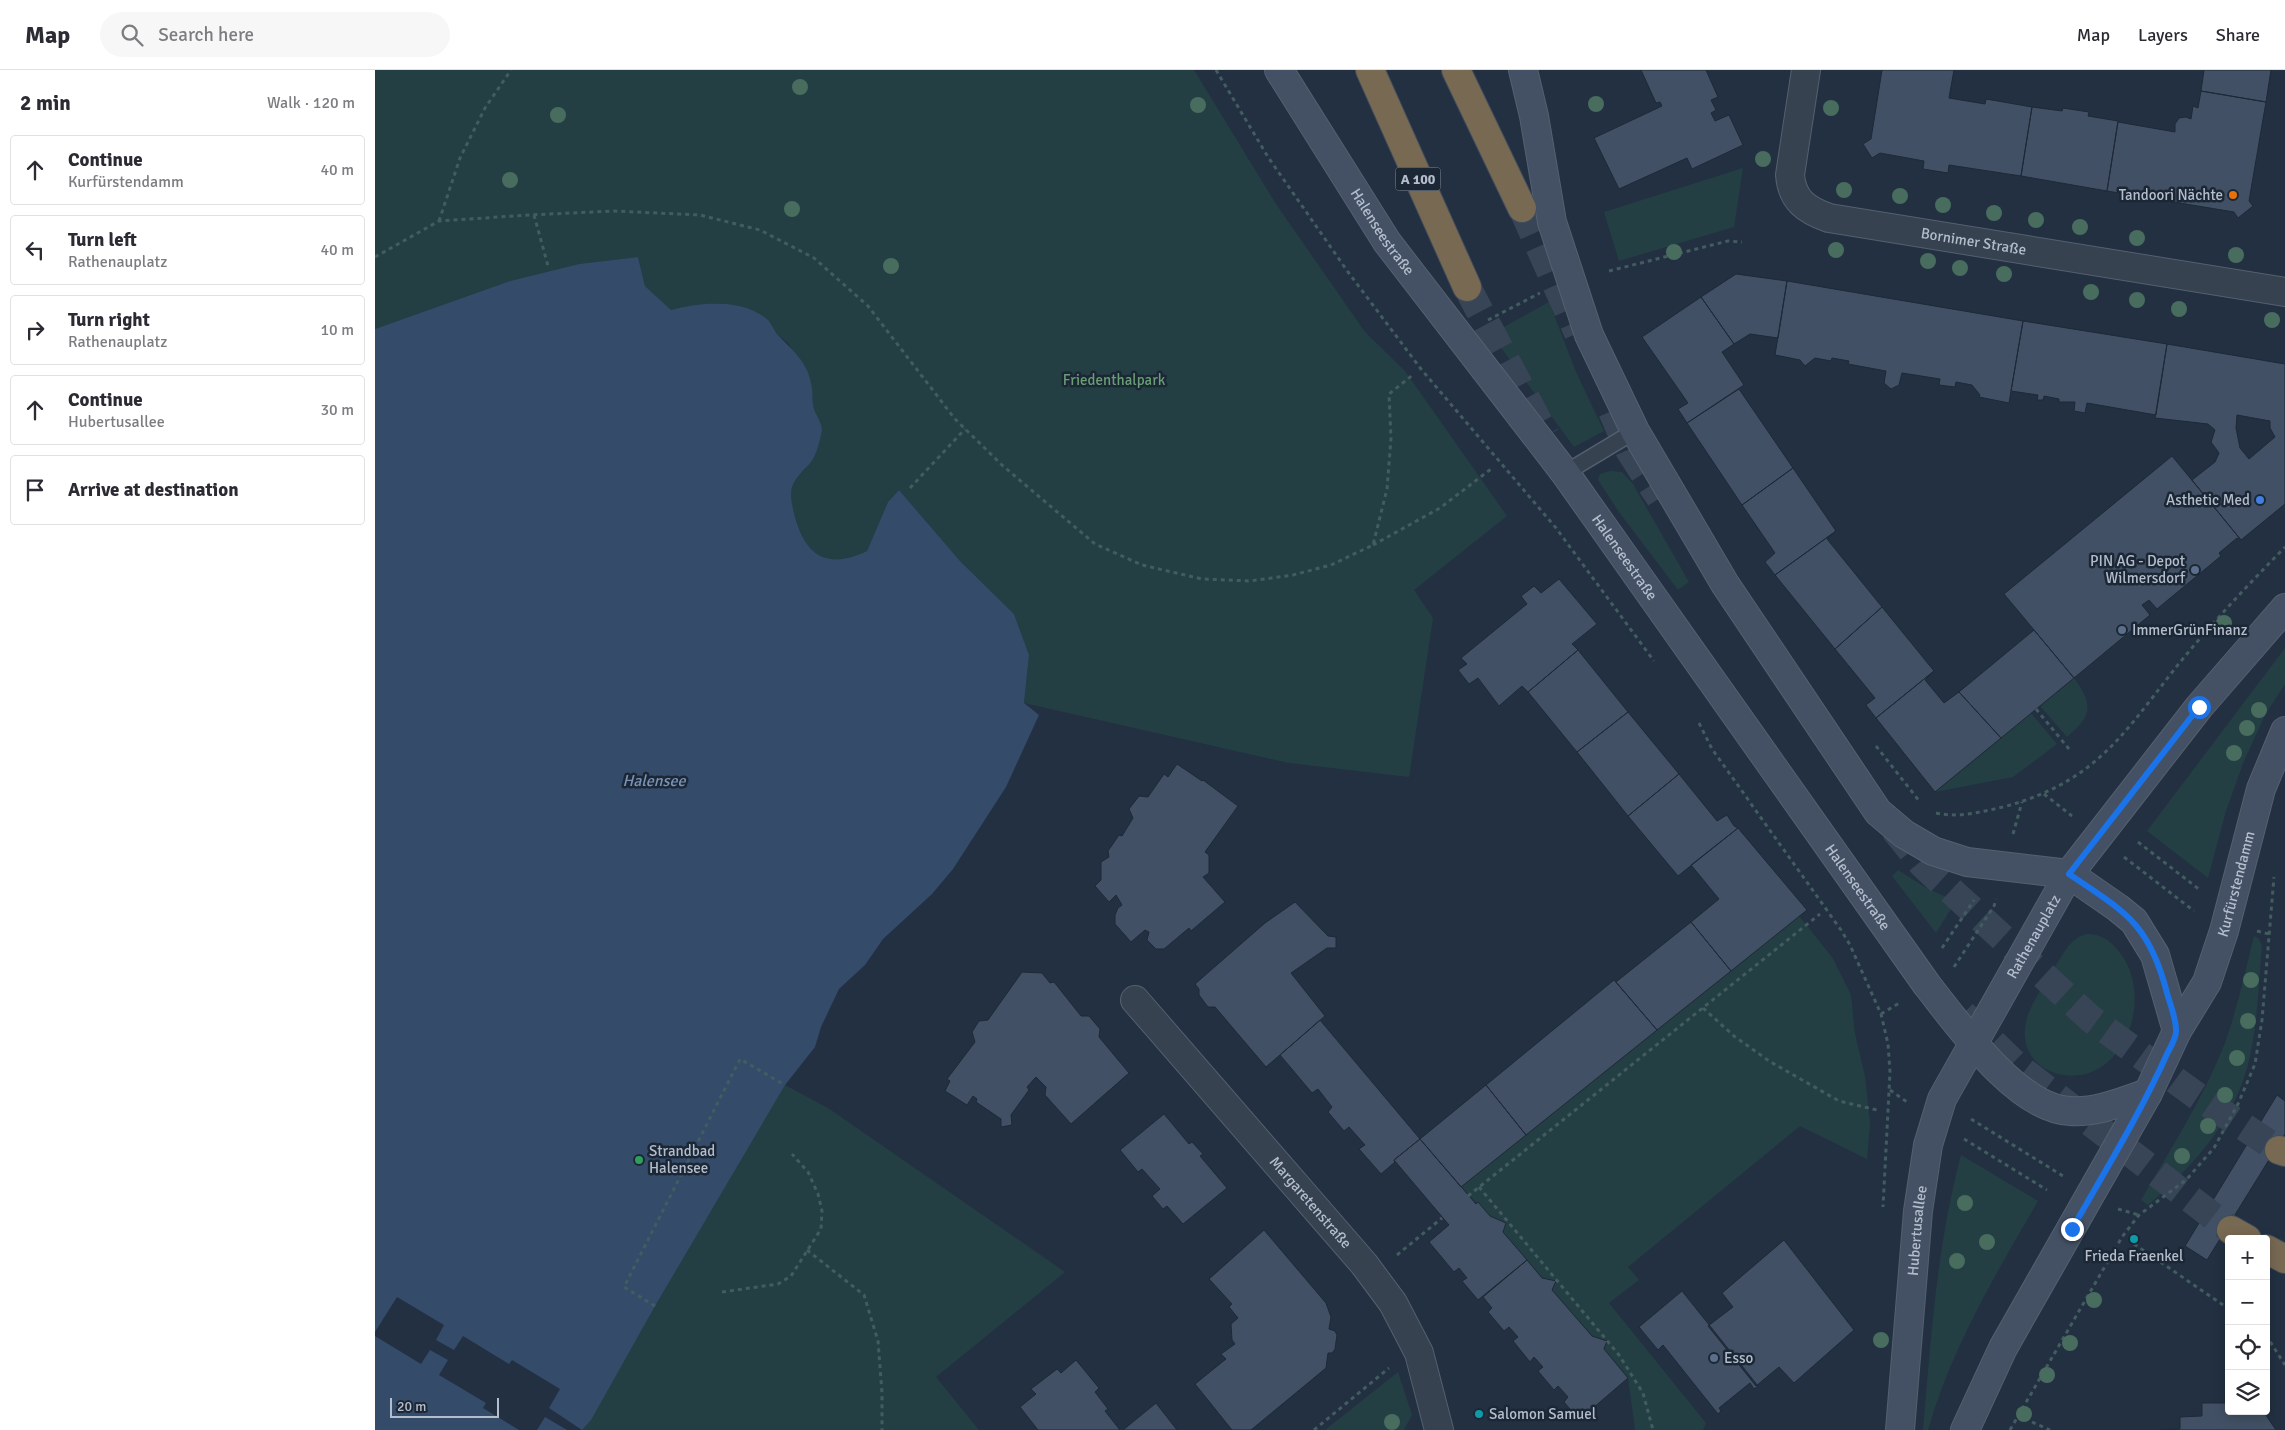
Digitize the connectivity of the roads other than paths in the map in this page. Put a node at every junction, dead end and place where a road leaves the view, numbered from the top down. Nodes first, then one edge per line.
1 (1279, 70) edge
2 (1370, 70) edge
3 (1456, 70) edge
4 (1523, 70) edge
5 (1806, 70) edge
6 (1523, 208) tunnel mouth
7 (1467, 288) tunnel mouth
8 (2285, 292) edge
9 (1635, 431) junction
10 (1565, 472) junction
11 (2285, 608) edge
12 (2285, 731) edge
13 (2069, 874) junction
14 (1135, 1000) dead end
15 (2177, 1031) junction
16 (1973, 1042) junction
17 (2148, 1093) junction
18 (2270, 1251) edge
19 (2285, 1259) edge
20 (1439, 1430) edge
21 (1900, 1430) edge
22 (1965, 1430) edge

1 - 10 main road, Halenseestraße
2 - 7 highway, A 100
3 - 6 highway
4 - 9 main road
5 - 8 street, Bornimer Straße
9 - 10 lane
9 - 13 main road
10 - 16 main road, Halenseestraße
11 - 13 main road
12 - 15 main road, Kurfürstendamm
13 - 15 main road
13 - 16 main road, Rathenauplatz
14 - 20 street, Margaretenstraße
15 - 17 main road
16 - 17 main road
16 - 21 main road, Hubertusallee
17 - 22 main road
18 - 19 highway

